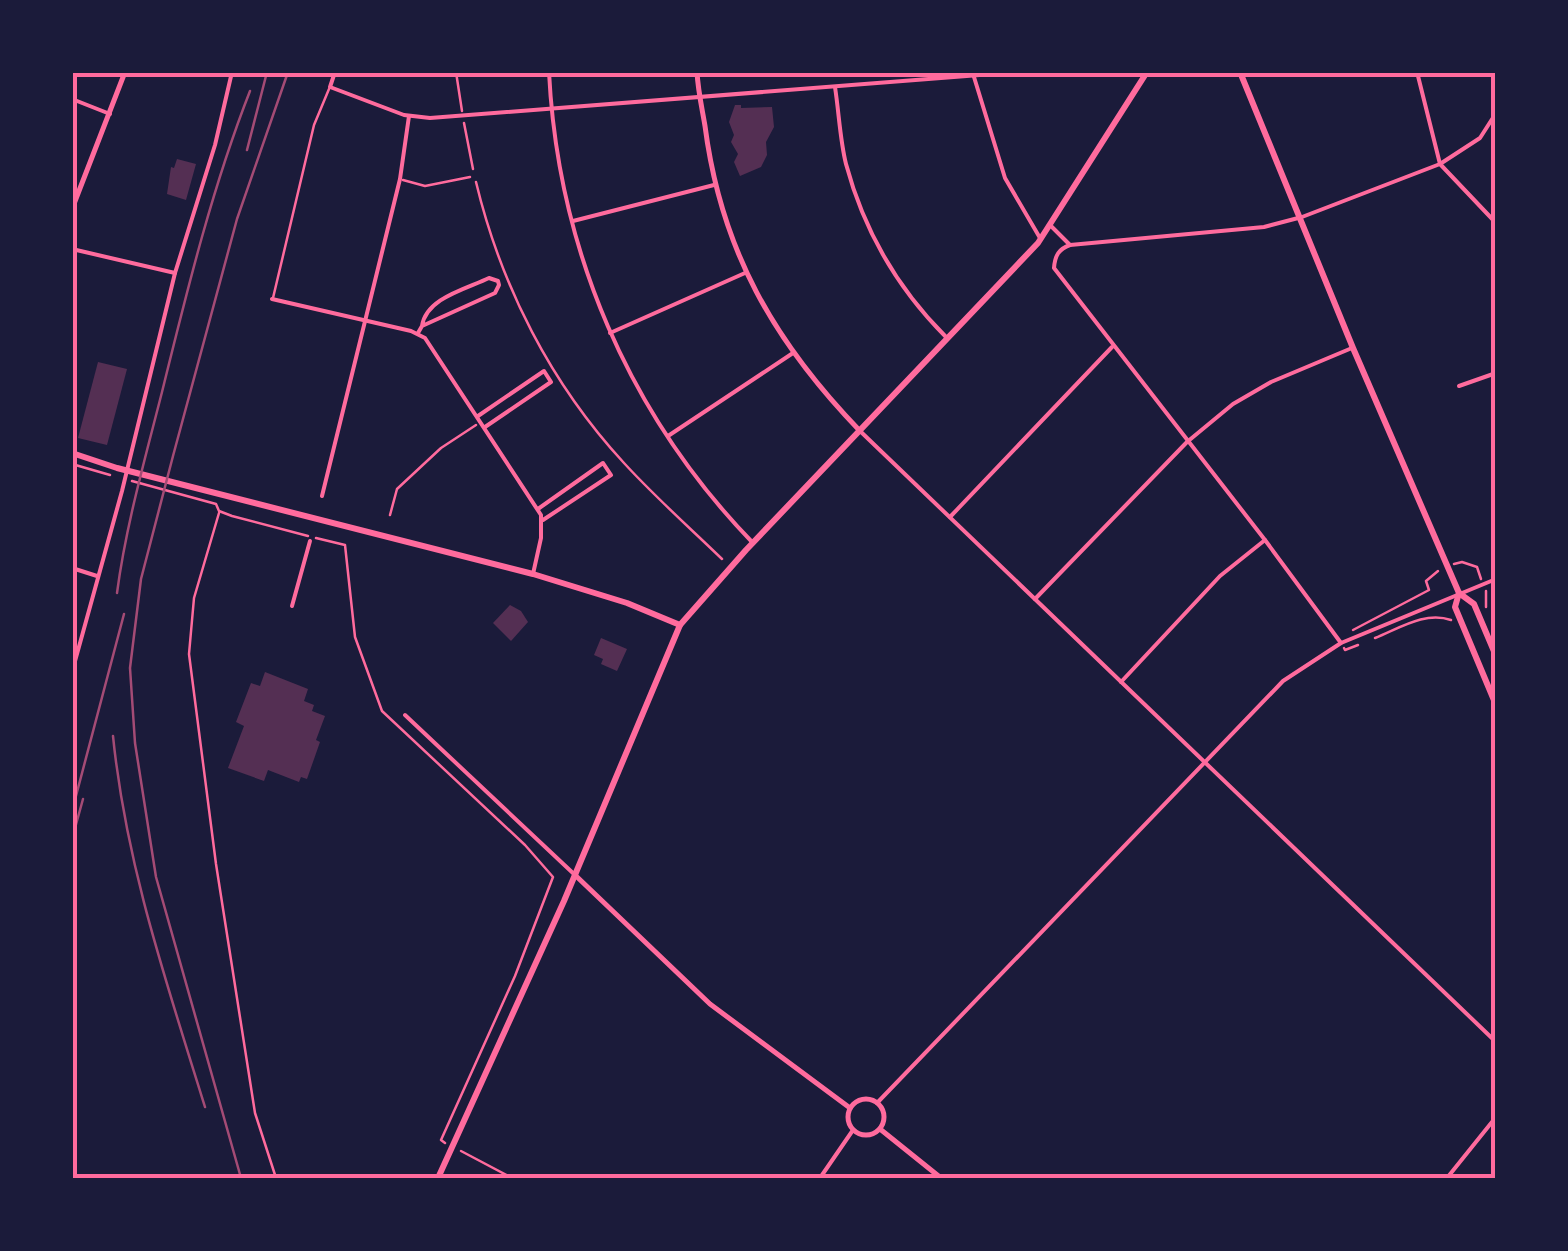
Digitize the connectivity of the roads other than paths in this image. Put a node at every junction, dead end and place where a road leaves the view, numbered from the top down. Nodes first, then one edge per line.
1 (125, 72) edge
2 (232, 72) edge
3 (335, 72) edge
4 (550, 72) edge
5 (698, 72) edge
6 (1018, 72) edge
7 (1148, 72) edge
8 (1240, 72) edge
9 (1417, 72) edge
10 (973, 74) edge
11 (330, 86) junction
12 (836, 88) junction
13 (700, 97) junction
14 (72, 99) edge
15 (551, 109) junction
16 (110, 114) junction
17 (1496, 114) edge
18 (409, 116) junction
19 (1440, 164) junction
20 (470, 177) dead end
21 (400, 180) junction
22 (714, 185) junction
23 (72, 209) edge
24 (1302, 217) junction
25 (572, 221) junction
26 (1496, 223) edge
27 (1050, 225) junction
28 (1041, 239) junction
29 (1070, 244) junction
30 (72, 249) edge
31 (175, 273) junction
32 (744, 274) junction
33 (272, 300) joint
34 (364, 321) junction
35 (422, 326) junction
36 (418, 333) junction
37 (610, 333) junction
38 (946, 338) junction
39 (1114, 346) junction
40 (1353, 348) junction
41 (792, 352) junction
42 (1496, 373) edge
43 (1459, 386) dead end
44 (481, 421) junction
45 (860, 431) junction
46 (666, 437) junction
47 (1187, 442) junction
48 (72, 452) edge
49 (322, 496) dead end
50 (538, 509) junction
51 (950, 517) junction
52 (542, 520) junction
53 (1266, 540) junction
54 (310, 541) dead end
55 (752, 543) junction
56 (72, 568) edge
57 (533, 574) junction
58 (98, 576) junction
59 (1496, 579) edge
60 (1459, 592) junction
61 (1035, 599) junction
62 (292, 606) dead end
63 (680, 625) junction
64 (1339, 641) junction
65 (1496, 656) edge
66 (72, 672) edge
67 (1121, 682) junction
68 (1496, 705) edge
69 (405, 715) dead end
70 (1203, 761) junction
71 (575, 875) junction
72 (1496, 1042) edge
73 (877, 1103) junction
74 (850, 1108) junction
75 (1496, 1117) edge
76 (880, 1128) junction
77 (853, 1130) junction
78 (438, 1178) edge
79 (820, 1178) edge
80 (941, 1178) edge
81 (1447, 1178) edge

1 - 16 street
2 - 31 street
3 - 11 street
4 - 15 street
5 - 13 street
6 - 10 street
7 - 27 main road
8 - 24 main road
9 - 19 street
10 - 12 street
10 - 28 street
11 - 18 street
11 - 33 lane
12 - 13 street
12 - 38 street
13 - 15 street
13 - 22 street
14 - 16 street
15 - 18 street
15 - 25 street
16 - 23 street
17 - 19 street
18 - 21 street
19 - 24 street
19 - 26 street
20 - 21 lane
21 - 34 street
22 - 25 street
22 - 32 street
24 - 29 street
24 - 40 main road
25 - 37 street
27 - 28 main road
27 - 29 street
28 - 38 main road
29 - 39 street
30 - 31 street
31 - 58 street
32 - 37 street
32 - 41 street
33 - 34 street
34 - 36 street
34 - 49 street
35 - 35 street
35 - 36 street
36 - 44 street
37 - 46 street
38 - 45 main road
39 - 47 street
39 - 51 street
40 - 47 street
40 - 60 main road
41 - 45 street
41 - 46 street
42 - 43 street
44 - 44 street
44 - 50 street
45 - 51 street
45 - 55 main road
46 - 55 street
47 - 53 street
47 - 61 street
48 - 57 main road
50 - 52 street
50 - 52 street
51 - 61 street
52 - 57 street
53 - 64 street
53 - 67 street
54 - 62 street
55 - 63 main road
56 - 58 street
57 - 63 main road
58 - 66 street
59 - 60 street
60 - 64 street
60 - 65 main road
60 - 68 main road
61 - 67 street
63 - 71 main road
64 - 70 street
67 - 70 street
69 - 71 street
70 - 72 street
70 - 73 street
71 - 74 street
71 - 78 main road
73 - 74 street
73 - 76 street
74 - 77 street
75 - 81 street
76 - 77 street
76 - 80 street
77 - 79 street

